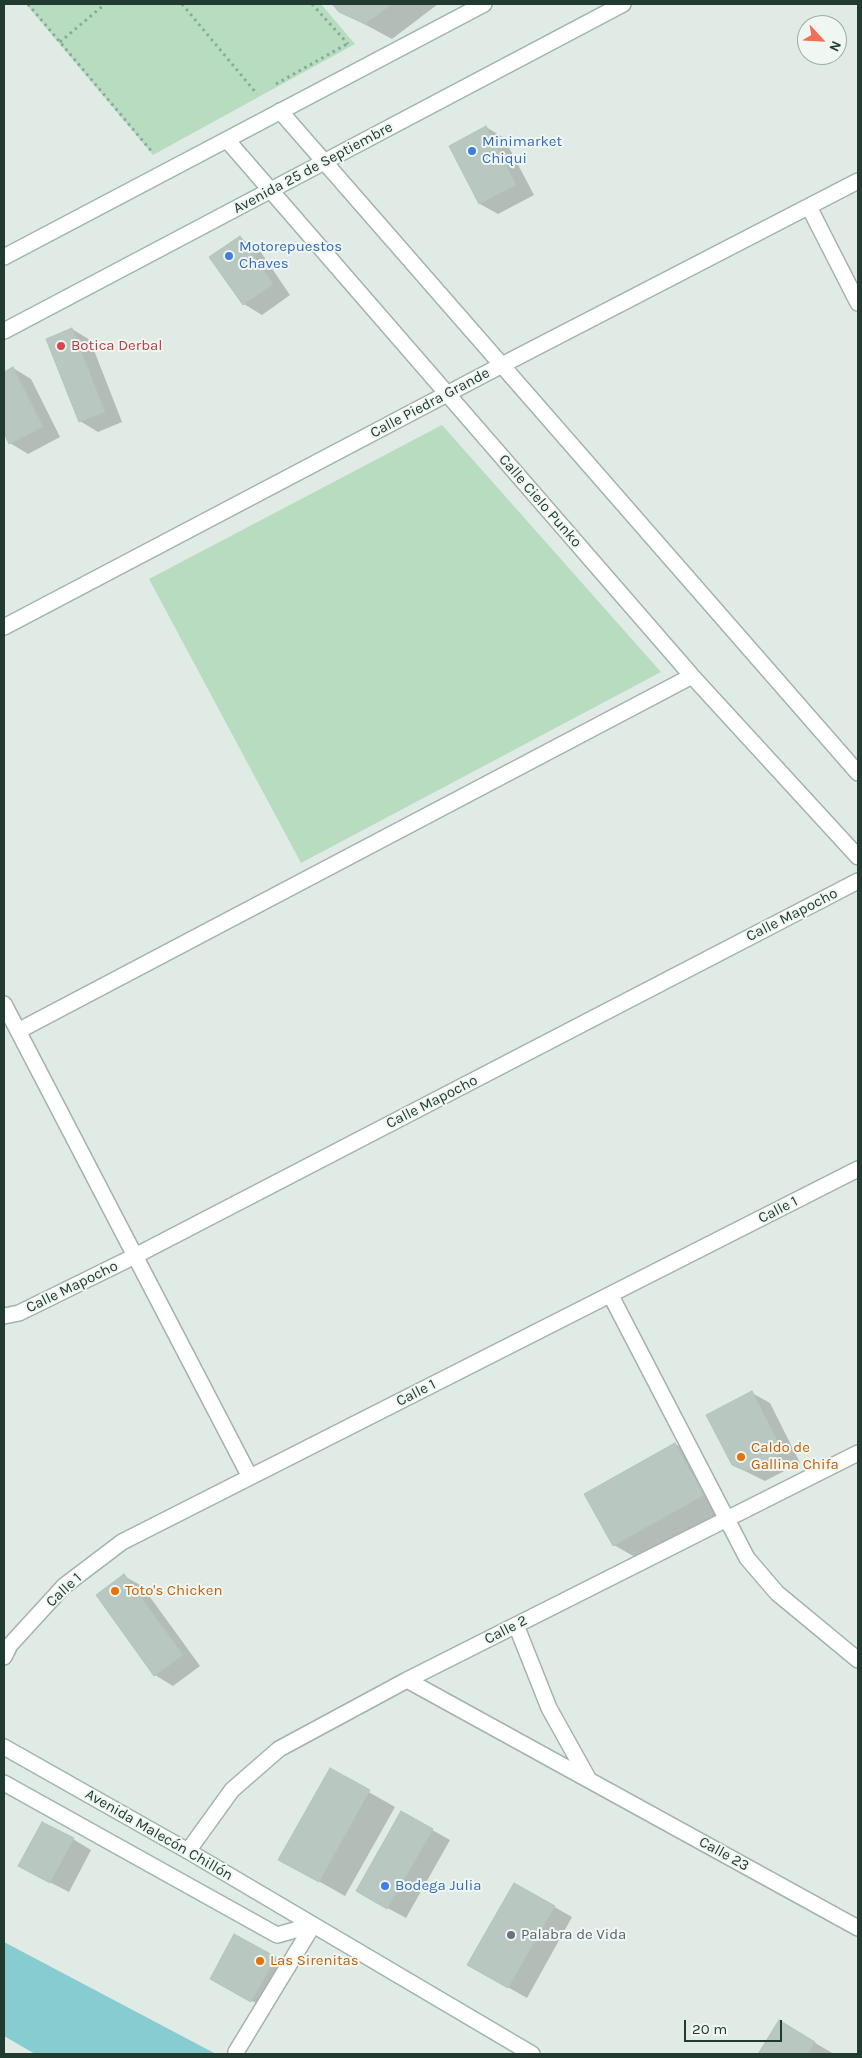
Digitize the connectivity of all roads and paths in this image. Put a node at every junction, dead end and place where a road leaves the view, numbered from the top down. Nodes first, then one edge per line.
1 (28, 4) edge
2 (105, 4) edge
3 (182, 4) edge
4 (312, 4) edge
5 (484, 4) edge
6 (623, 4) edge
7 (60, 42) junction
8 (378, 60) junction
9 (257, 94) dead end
10 (280, 111) junction
11 (227, 140) junction
12 (324, 162) junction
13 (174, 168) junction
14 (858, 181) edge
15 (270, 190) junction
16 (808, 207) junction
17 (4, 257) edge
18 (858, 303) edge
19 (4, 331) edge
20 (502, 365) junction
21 (448, 395) junction
22 (4, 627) edge
23 (692, 676) junction
24 (858, 773) edge
25 (858, 857) edge
26 (858, 881) edge
27 (4, 1004) edge
28 (18, 1031) junction
29 (858, 1169) edge
30 (135, 1256) junction
31 (611, 1296) junction
32 (4, 1316) edge
33 (858, 1453) edge
34 (250, 1477) junction
35 (727, 1519) junction
36 (516, 1625) junction
37 (4, 1657) edge
38 (858, 1660) edge
39 (408, 1680) junction
40 (4, 1747) edge
41 (590, 1780) junction
42 (4, 1783) edge
43 (188, 1852) junction
44 (856, 1923) edge
45 (313, 1925) junction
46 (236, 2052) dead end
47 (532, 2054) edge

1 - 7 path
2 - 7 path
3 - 9 path
4 - 8 path
5 - 8 street
6 - 12 street, Avenida 25 de Septiembre
7 - 13 path
8 - 10 street
10 - 11 street
10 - 12 street
11 - 13 street
11 - 15 street, Calle Cielo Punko
12 - 15 street, Avenida 25 de Septiembre
12 - 20 street
13 - 17 street
14 - 16 street, Calle Piedra Grande
15 - 19 street, Avenida 25 de Septiembre
15 - 21 street, Calle Cielo Punko
16 - 18 street
16 - 20 street, Calle Piedra Grande
20 - 21 street, Calle Piedra Grande
20 - 24 street
21 - 22 street, Calle Piedra Grande
21 - 23 street, Calle Cielo Punko
23 - 25 street, Calle Cielo Punko
23 - 28 street
26 - 30 street, Calle Mapocho
27 - 28 street
28 - 30 street
29 - 31 street, Calle 1
30 - 32 street, Calle Mapocho
30 - 34 street
31 - 34 street, Calle 1
31 - 35 street
33 - 35 street, Calle 2
34 - 37 street, Calle 1
35 - 36 street, Calle 2
35 - 38 street
36 - 39 street, Calle 2
36 - 41 street
39 - 41 street, Calle 23
39 - 43 street, Calle 2
40 - 43 street, Avenida Malecón Chillón
41 - 44 street, Calle 23
42 - 45 street, Avenida Malecón Chillón
43 - 45 street, Avenida Malecón Chillón
45 - 46 street
45 - 47 street, Avenida Malecón Chillón

